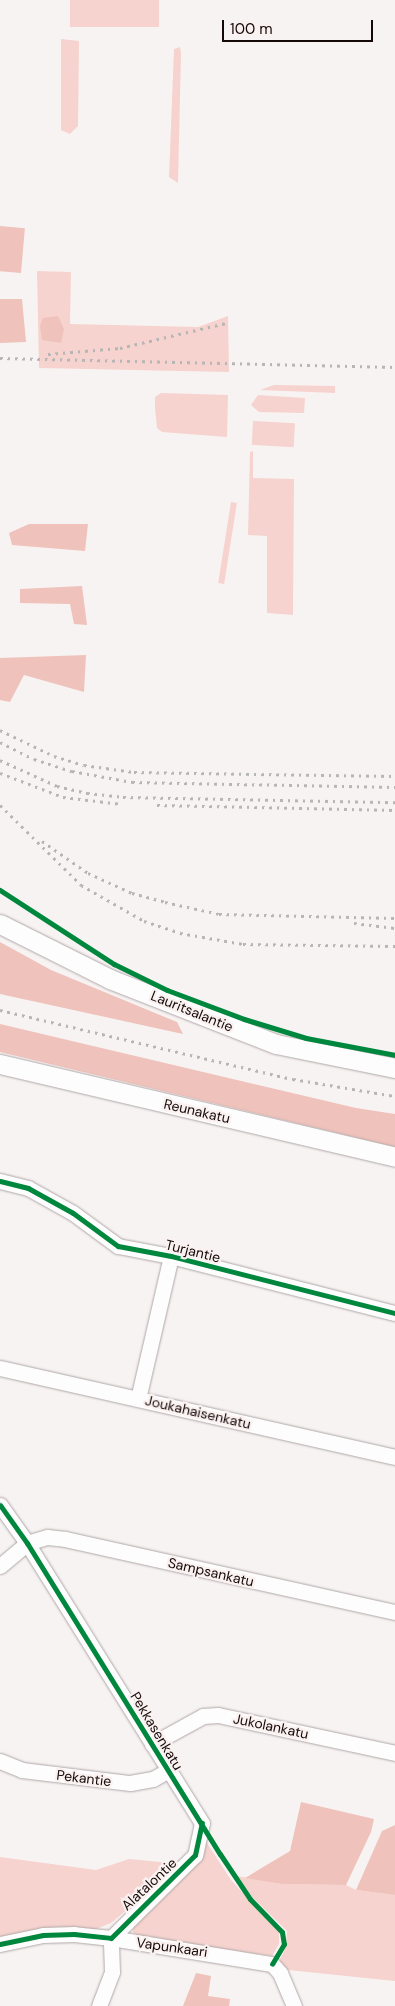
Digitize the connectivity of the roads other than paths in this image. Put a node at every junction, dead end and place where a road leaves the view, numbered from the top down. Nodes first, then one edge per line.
1 (0, 924) edge
2 (0, 1064) edge
3 (395, 1068) edge
4 (395, 1157) edge
5 (0, 1181) edge
6 (171, 1256) junction
7 (395, 1313) edge
8 (0, 1368) edge
9 (138, 1399) junction
10 (395, 1457) edge
11 (0, 1505) edge
12 (27, 1543) junction
13 (0, 1566) edge
14 (395, 1612) edge
15 (152, 1744) junction
16 (395, 1753) edge
17 (0, 1761) edge
18 (167, 1771) junction
19 (202, 1823) joint
20 (111, 1938) junction
21 (0, 1944) edge
22 (99, 2006) edge
23 (294, 2006) edge

1 - 3 main road, Lauritsalantie
2 - 4 main road, Reunakatu
5 - 6 street, Turjantie
6 - 7 street, Turjantie
6 - 9 street
8 - 9 street, Joukahaisenkatu
9 - 10 street, Joukahaisenkatu
11 - 12 street, Pekkasenkatu
12 - 13 street
12 - 14 street, Sampsankatu
12 - 15 street, Pekkasenkatu
15 - 16 street, Jukolankatu
15 - 18 street, Pekkasenkatu
17 - 18 street, Pekantie
18 - 19 street, Pekkasenkatu
19 - 20 street, Alatalontie
20 - 21 street
20 - 22 street
20 - 23 street, Vapunkaari

